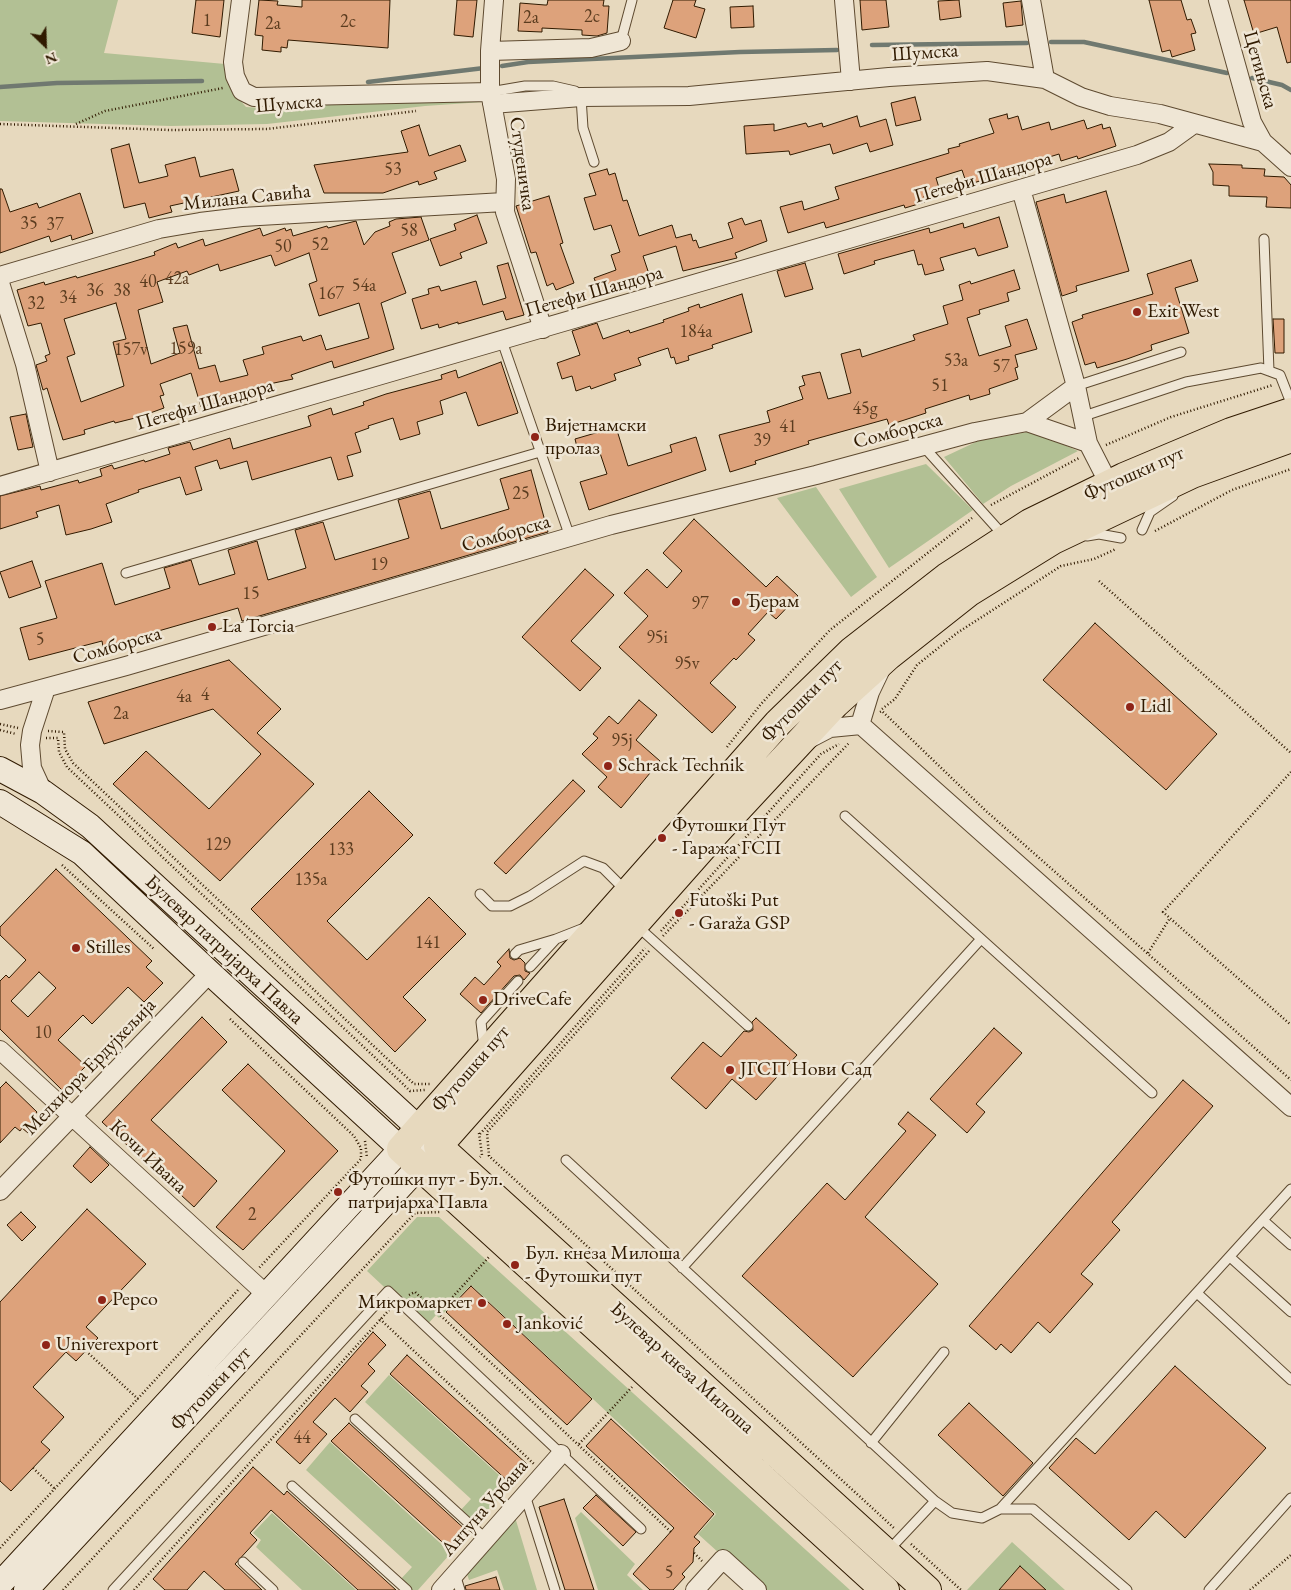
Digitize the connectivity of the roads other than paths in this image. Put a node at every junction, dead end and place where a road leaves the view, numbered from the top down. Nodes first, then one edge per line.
1 (241, 0) edge
2 (494, 0) edge
3 (632, 0) edge
4 (844, 0) edge
5 (1031, 0) edge
6 (1218, 0) edge
7 (621, 41) joint
8 (490, 51) junction
9 (1045, 79) junction
10 (852, 81) junction
11 (491, 98) junction
12 (581, 98) junction
13 (1194, 124) junction
14 (1263, 142) junction
15 (594, 162) dead end
16 (1291, 167) edge
17 (1021, 189) junction
18 (504, 202) junction
19 (1264, 239) dead end
20 (0, 276) edge
21 (0, 283) edge
22 (543, 329) junction
23 (502, 341) junction
24 (1181, 352) dead end
25 (1269, 371) junction
26 (1076, 386) junction
27 (1291, 403) edge
28 (1291, 412) edge
29 (1084, 416) junction
30 (1027, 422) junction
31 (1291, 438) edge
32 (1088, 443) junction
33 (924, 447) junction
34 (540, 452) junction
35 (50, 472) junction
36 (1187, 476) junction
37 (1109, 484) junction
38 (0, 486) edge
39 (1144, 532) road end
40 (570, 537) junction
41 (1006, 538) junction
42 (1053, 540) junction
43 (1121, 542) road end
44 (126, 573) dead end
45 (888, 656) junction
46 (46, 688) junction
47 (0, 700) edge
48 (858, 729) junction
49 (796, 746) junction
50 (0, 769) edge
51 (43, 792) junction
52 (0, 802) edge
53 (845, 816) dead end
54 (480, 894) dead end
55 (630, 920) junction
56 (556, 939) junction
57 (981, 939) junction
58 (515, 954) dead end
59 (530, 968) dead end
60 (210, 973) junction
61 (518, 981) dead end
62 (748, 1026) dead end
63 (0, 1050) edge
64 (485, 1055) junction
65 (1152, 1093) dead end
66 (1291, 1107) edge
67 (72, 1116) junction
68 (420, 1147) junction
69 (566, 1160) dead end
70 (1291, 1189) edge
71 (0, 1191) edge
72 (1263, 1220) junction
73 (1291, 1245) edge
74 (1230, 1257) junction
75 (682, 1268) junction
76 (1197, 1293) junction
77 (267, 1295) junction
78 (1291, 1312) edge
79 (944, 1352) dead end
80 (1291, 1380) edge
81 (354, 1419) dead end
82 (871, 1443) junction
83 (561, 1454) junction
84 (292, 1486) dead end
85 (525, 1495) junction
86 (1291, 1498) edge
87 (935, 1501) junction
88 (1000, 1509) junction
89 (641, 1529) dead end
90 (486, 1539) junction
91 (894, 1544) junction
92 (243, 1562) dead end
93 (458, 1582) edge
94 (876, 1582) edge
95 (0, 1584) edge
96 (26, 1590) edge
97 (113, 1590) edge
98 (273, 1590) edge
99 (407, 1590) edge
100 (441, 1590) edge
101 (555, 1590) edge
102 (695, 1590) edge
103 (757, 1590) edge
104 (927, 1590) edge
105 (1127, 1590) edge
106 (1209, 1590) edge

1 - 11 street, Шумска
2 - 8 street, Студеничка
3 - 7 lane
4 - 10 street
5 - 9 street
6 - 14 street, Цетињска
7 - 8 street
8 - 11 street, Студеничка
9 - 10 street, Шумска
9 - 13 street, Шумска
10 - 12 street, Шумска
11 - 12 street, Шумска
11 - 18 street, Студеничка
12 - 15 lane
13 - 14 street, Шумска
13 - 17 street, Петефи Шандора
14 - 16 street, Цетињска
17 - 22 street, Петефи Шандора
17 - 26 street
18 - 20 street, Милана Савића
18 - 22 street, Студеничка
19 - 25 lane
21 - 35 street
22 - 23 street, Петефи Шандора
23 - 34 lane
23 - 35 street, Петефи Шандора
24 - 26 lane
25 - 27 lane
25 - 29 lane
26 - 29 street
26 - 30 street, Сомборска
28 - 37 main road, Футошки пут
29 - 32 street
30 - 32 street, Сомборска
30 - 33 street, Сомборска
31 - 36 main road, Футошки пут
32 - 37 street
33 - 40 street, Сомборска
33 - 41 lane
34 - 40 lane
34 - 44 lane
35 - 38 street, Петефи Шандора
36 - 39 lane
36 - 42 main road, Футошки пут
37 - 41 main road, Футошки пут
40 - 46 street, Сомборска
41 - 55 main road, Футошки пут
42 - 43 lane
42 - 45 main road, Футошки пут
45 - 48 street
45 - 49 main road, Футошки пут
46 - 47 street, Сомборска
46 - 51 street
48 - 49 street
48 - 66 street
49 - 55 main road, Футошки пут
50 - 51 main road, Булевар патријарха Павла
51 - 68 main road, Булевар патријарха Павла
52 - 60 main road, Булевар патријарха Павла
53 - 57 lane
54 - 55 lane
55 - 56 lane
55 - 62 lane
55 - 64 main road, Футошки пут
55 - 68 main road, Футошки пут
56 - 58 lane
56 - 59 lane
57 - 65 lane
57 - 75 lane
60 - 67 street, Мелхиора Ердујхељија
60 - 68 main road, Булевар патријарха Павла
61 - 64 lane
63 - 67 street, Кочи Ивана
64 - 68 main road, Футошки пут
67 - 71 street, Мелхиора Ердујхељија
67 - 77 street, Кочи Ивана
68 - 77 main road, Футошки пут
68 - 91 main road, Булевар кнеза Милоша
68 - 94 main road, Булевар кнеза Милоша
68 - 96 main road, Футошки пут
69 - 75 lane
70 - 72 lane
72 - 73 lane
72 - 74 lane
74 - 76 lane
74 - 78 lane
75 - 82 lane
76 - 80 lane
76 - 88 lane
77 - 95 main road, Футошки пут
79 - 82 lane
81 - 90 lane
82 - 87 lane
83 - 85 street, Антуна Урбана
83 - 89 lane
83 - 97 lane
84 - 99 lane
85 - 90 street, Антуна Урбана
85 - 101 lane
86 - 106 lane
87 - 88 lane
87 - 91 lane
88 - 105 lane
90 - 93 street, Антуна Урбана
91 - 94 main road
91 - 104 main road, Булевар кнеза Милоша
92 - 98 lane
93 - 100 street, Антуна Урбана
102 - 103 street

